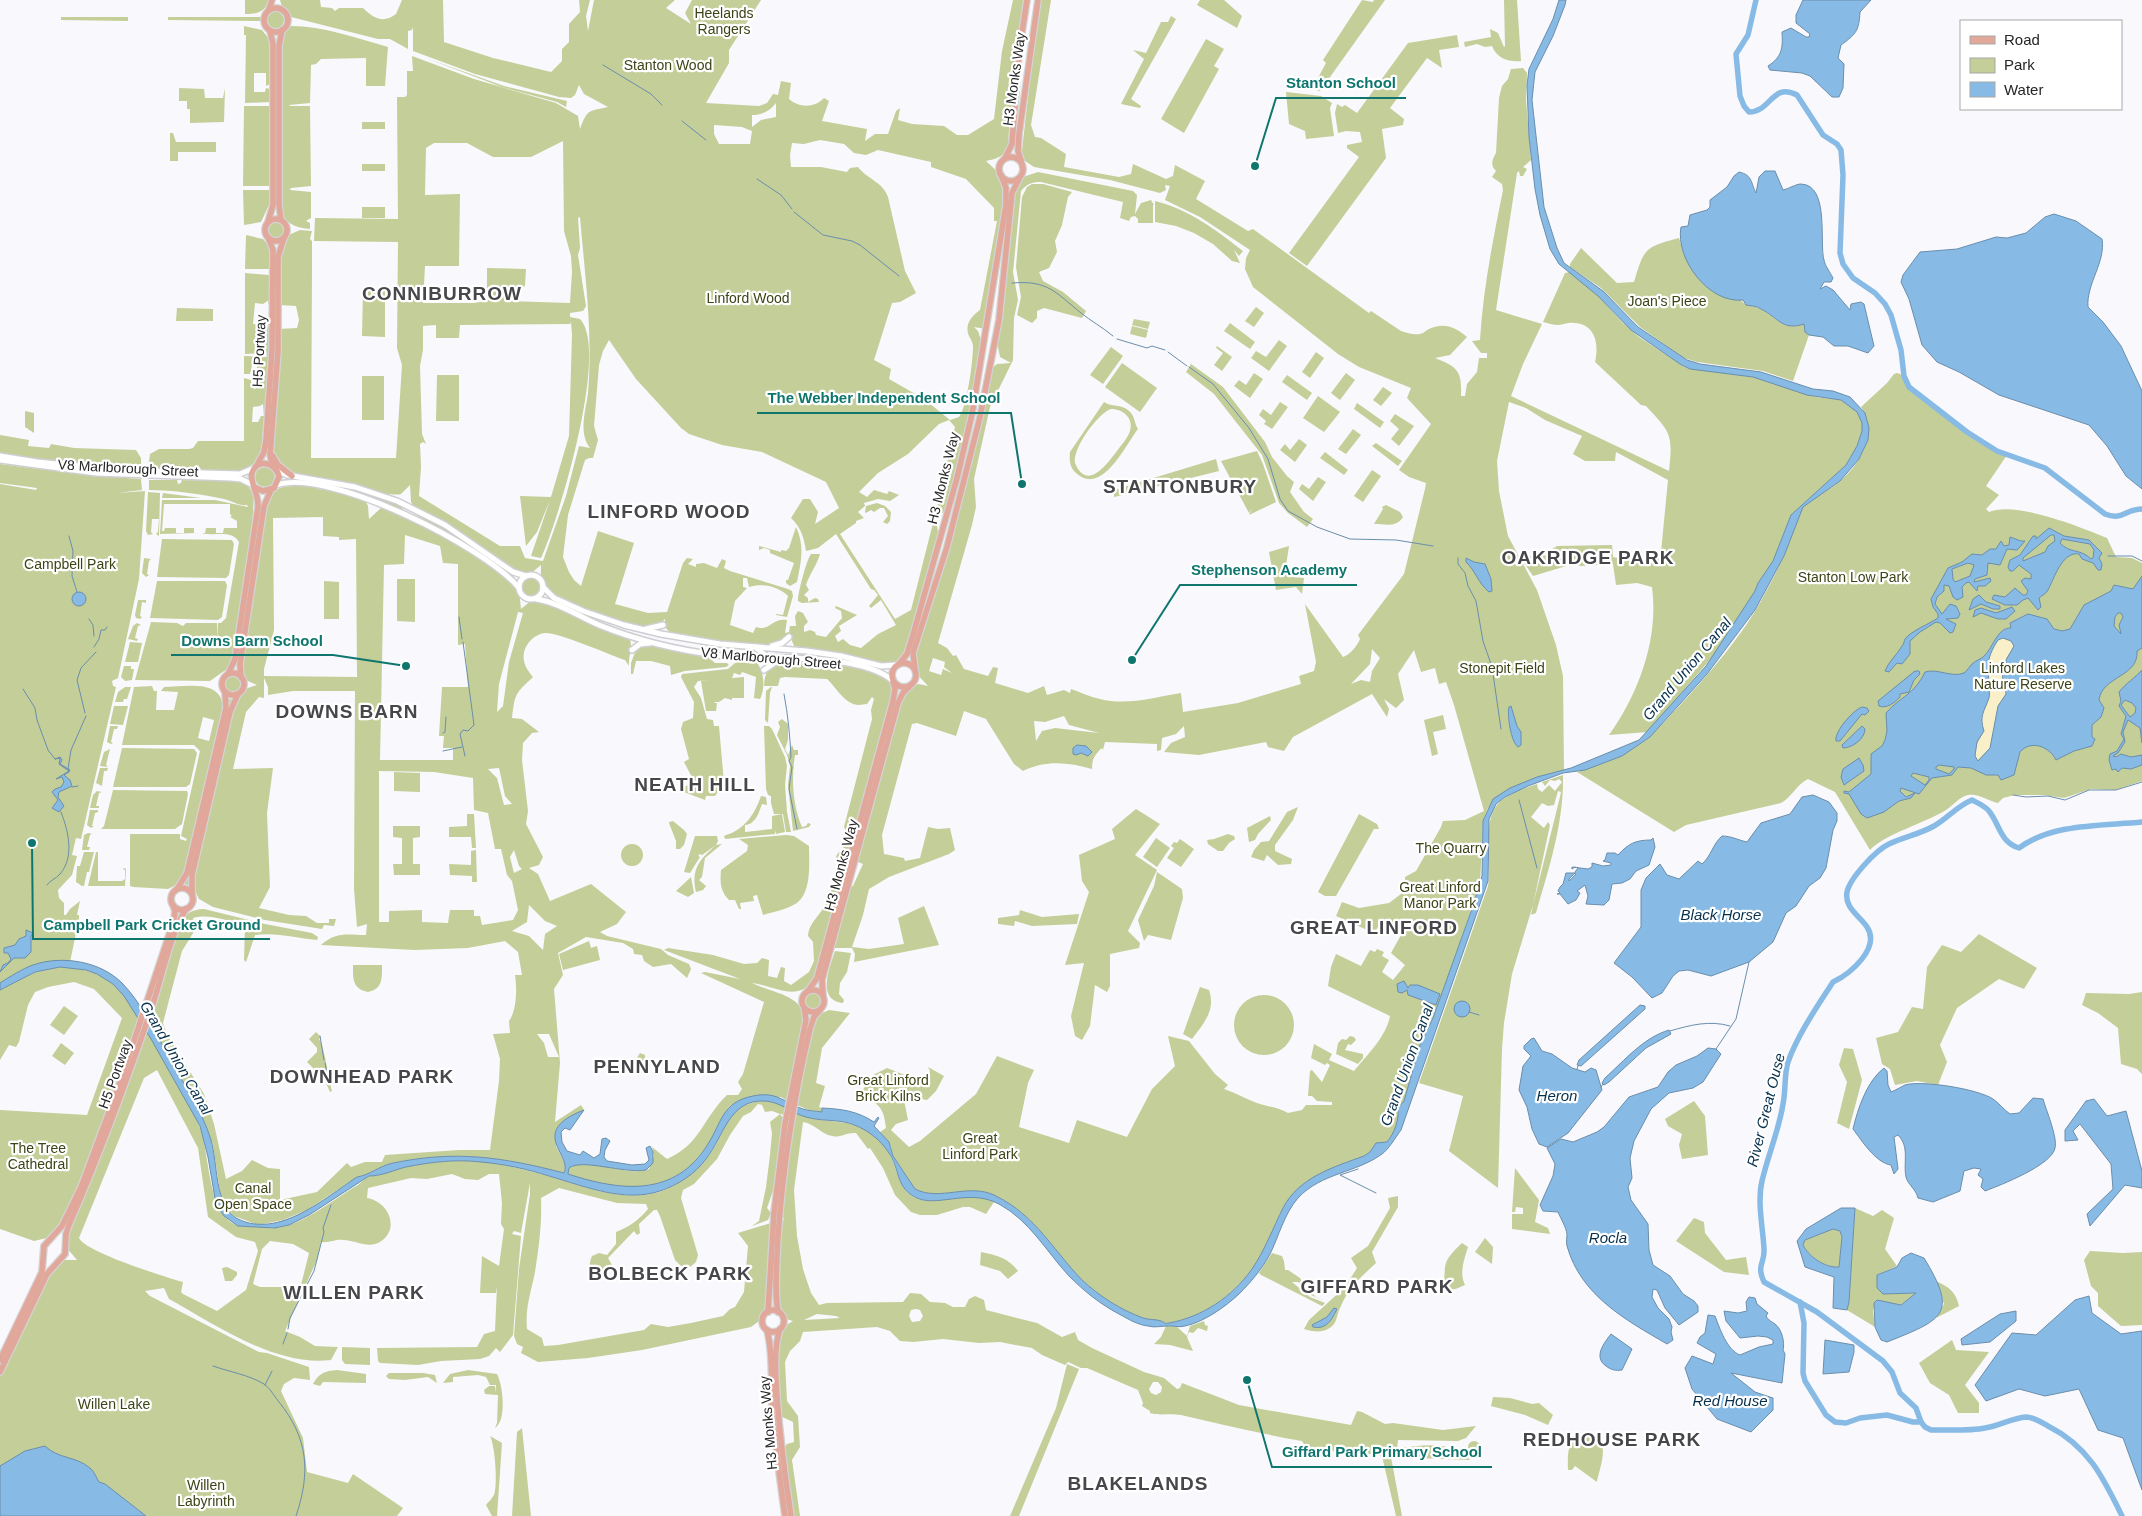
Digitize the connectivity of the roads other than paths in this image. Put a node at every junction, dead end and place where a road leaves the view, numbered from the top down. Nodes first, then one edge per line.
1 (272, 0) edge
2 (280, 0) edge
3 (1027, 0) edge
4 (1038, 0) edge
5 (270, 9) junction
6 (283, 10) junction
7 (282, 30) junction
8 (270, 31) junction
9 (1016, 133) junction
10 (1015, 146) junction
11 (1006, 158) junction
12 (1020, 160) junction
13 (1001, 175) junction
14 (1019, 179) junction
15 (1010, 195) junction
16 (1009, 205) junction
17 (281, 220) junction
18 (268, 222) junction
19 (268, 238) junction
20 (284, 238) junction
21 (273, 418) junction
22 (0, 456) edge
23 (0, 460) edge
24 (256, 467) junction
25 (275, 468) junction
26 (292, 476) junction
27 (254, 486) junction
28 (274, 487) junction
29 (509, 573) junction
30 (526, 576) junction
31 (543, 586) junction
32 (519, 588) junction
33 (536, 599) junction
34 (552, 600) junction
35 (561, 605) junction
36 (663, 625) dead end
37 (641, 629) junction
38 (916, 636) junction
39 (789, 637) dead end
40 (653, 642) junction
41 (913, 646) junction
42 (754, 647) junction
43 (770, 647) junction
44 (632, 650) dead end
45 (765, 655) dead end
46 (781, 659) junction
47 (867, 665) junction
48 (898, 665) junction
49 (878, 668) junction
50 (915, 669) junction
51 (764, 670) dead end
52 (228, 674) junction
53 (241, 677) junction
54 (893, 681) junction
55 (909, 687) junction
56 (225, 692) junction
57 (238, 694) junction
58 (896, 702) junction
59 (177, 889) junction
60 (192, 893) junction
61 (173, 905) junction
62 (186, 909) junction
63 (827, 955) junction
64 (808, 991) junction
65 (824, 996) junction
66 (152, 998) junction
67 (804, 1007) junction
68 (820, 1010) junction
69 (807, 1028) junction
70 (65, 1228) junction
71 (776, 1229) junction
72 (52, 1239) junction
73 (65, 1245) junction
74 (44, 1254) junction
75 (58, 1260) junction
76 (768, 1312) junction
77 (778, 1312) junction
78 (780, 1329) junction
79 (767, 1330) junction
80 (773, 1354) junction
81 (0, 1360) edge
82 (1, 1371) edge
83 (785, 1516) edge
84 (790, 1516) edge

1 - 5 main road
2 - 6 main road
3 - 9 main road, H3 Monks Way
4 - 9 main road, H3 Monks Way
5 - 6 main road
5 - 8 main road
6 - 7 main road
7 - 8 main road
7 - 17 main road
8 - 18 main road
9 - 10 main road, H3 Monks Way
10 - 11 main road, H3 Monks Way
10 - 12 main road, H3 Monks Way
11 - 12 main road
11 - 13 main road
12 - 14 main road
13 - 14 main road
13 - 15 main road, H3 Monks Way
14 - 15 main road, H3 Monks Way
15 - 16 main road, H3 Monks Way
16 - 38 main road, H3 Monks Way
16 - 38 main road, H3 Monks Way
17 - 18 main road
17 - 20 main road
18 - 19 main road
19 - 20 main road
19 - 24 main road, H5 Portway
20 - 21 main road, H5 Portway
21 - 25 main road, H5 Portway
21 - 26 main road
22 - 24 main road, V8 Marlborough Street
23 - 27 main road, V8 Marlborough Street
24 - 25 main road
24 - 27 main road
25 - 26 main road
25 - 28 main road
26 - 29 main road
27 - 28 main road
27 - 52 main road
28 - 29 main road
28 - 53 main road
29 - 30 main road
29 - 32 main road
30 - 31 main road
30 - 32 main road
31 - 33 main road
31 - 34 main road, V8 Marlborough Street
32 - 33 main road
33 - 34 main road, V8 Marlborough Street
34 - 35 main road, V8 Marlborough Street
35 - 37 main road, V8 Marlborough Street
35 - 40 main road, V8 Marlborough Street
36 - 37 main road
37 - 42 main road, V8 Marlborough Street
38 - 41 main road, H3 Monks Way
39 - 43 main road
40 - 44 main road
40 - 46 main road, V8 Marlborough Street
41 - 48 main road, H3 Monks Way
41 - 50 main road, H3 Monks Way
42 - 43 main road, V8 Marlborough Street
42 - 45 main road
43 - 47 main road, V8 Marlborough Street
46 - 47 main road, V8 Marlborough Street
46 - 51 main road
47 - 49 main road, V8 Marlborough Street
48 - 49 main road, V8 Marlborough Street
48 - 50 main road
48 - 54 main road
49 - 54 main road, V8 Marlborough Street
50 - 55 main road
52 - 53 main road
52 - 56 main road
53 - 57 main road
54 - 55 main road
54 - 58 main road, H3 Monks Way
55 - 58 main road, H3 Monks Way
56 - 57 main road
56 - 59 main road
57 - 60 main road
58 - 63 main road, H3 Monks Way
59 - 60 main road
59 - 61 main road
60 - 62 main road
61 - 62 main road
61 - 66 main road, H5 Portway
62 - 66 main road, H5 Portway
63 - 64 main road, H3 Monks Way
63 - 65 main road, H3 Monks Way
64 - 65 main road
64 - 67 main road
65 - 68 main road
66 - 70 main road, H5 Portway
67 - 68 main road
67 - 69 main road
68 - 69 main road
69 - 71 main road
70 - 72 main road, H5 Portway
70 - 73 main road, H5 Portway
71 - 76 main road
71 - 77 main road
72 - 73 main road
72 - 74 main road
73 - 75 main road
74 - 75 main road
74 - 81 main road
75 - 82 main road
76 - 77 main road
76 - 79 main road
77 - 78 main road
78 - 79 main road
78 - 80 main road, H3 Monks Way
79 - 80 main road, H3 Monks Way
80 - 83 main road, H3 Monks Way
80 - 84 main road, H3 Monks Way

